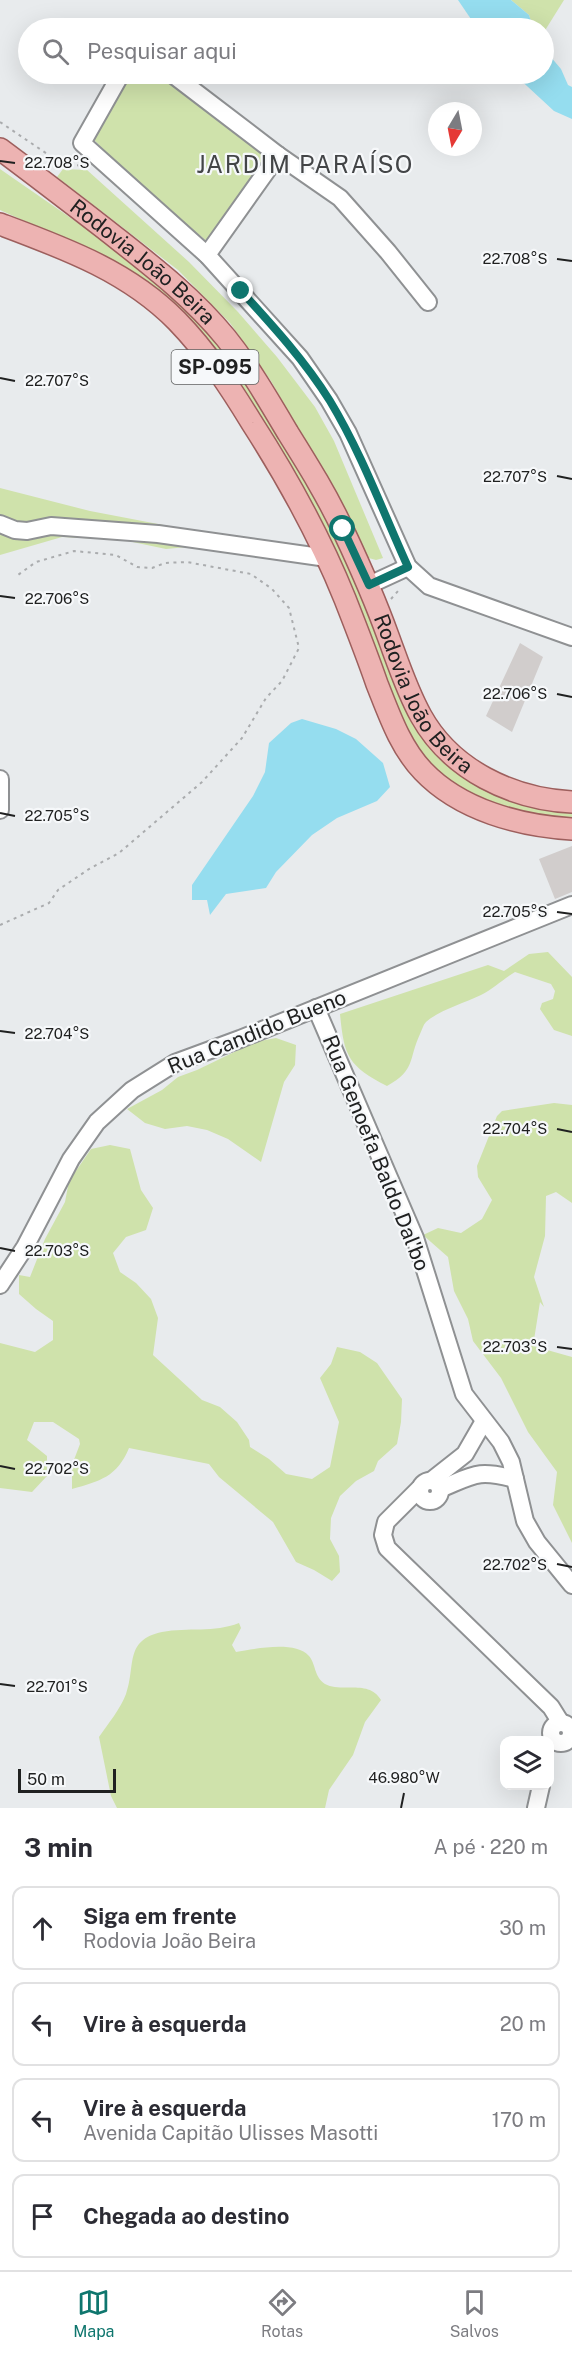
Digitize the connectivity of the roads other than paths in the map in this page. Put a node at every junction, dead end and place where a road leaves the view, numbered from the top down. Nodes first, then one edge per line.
1 (115, 84) edge
2 (185, 84) edge
3 (0, 149) edge
4 (279, 155) junction
5 (0, 156) edge
6 (22, 166) junction
7 (0, 224) edge
8 (207, 255) junction
9 (428, 302) dead end
10 (0, 524) edge
11 (327, 558) junction
12 (401, 571) junction
13 (369, 585) junction
14 (572, 637) edge
15 (0, 779) edge
16 (572, 802) edge
17 (0, 810) edge
18 (572, 828) edge
19 (572, 904) edge
20 (316, 1008) junction
21 (0, 1286) edge
22 (484, 1421) junction
23 (515, 1479) junction
24 (430, 1486) junction
25 (572, 1585) edge
26 (561, 1723) junction
27 (551, 1736) edge
28 (571, 1738) edge
29 (554, 1743) edge
30 (540, 1790) edge
31 (536, 1808) edge

1 - 8 street
2 - 4 street
3 - 6 main road, Rodovia João Beira / SP-095
4 - 8 street
4 - 9 street
5 - 6 main road
6 - 13 main road, Rodovia João Beira / SP-095
7 - 11 main road, Rodovia João Beira / SP-095
8 - 12 street
10 - 11 street
11 - 18 main road, Rodovia João Beira / SP-095
12 - 13 street
12 - 14 street
13 - 16 main road, Rodovia João Beira / SP-095
15 - 17 street
19 - 20 street, Rua Candido Bueno
20 - 21 street, Rua Candido Bueno
20 - 22 street, Rua Genoefa Baldo Dal'bo
22 - 23 street, Rua Genoefa Baldo Dal'bo
22 - 24 street
23 - 24 street
23 - 25 street, Rua Genoefa Baldo Dal'bo
24 - 26 street
26 - 27 street
26 - 28 street
28 - 29 street
30 - 31 street

